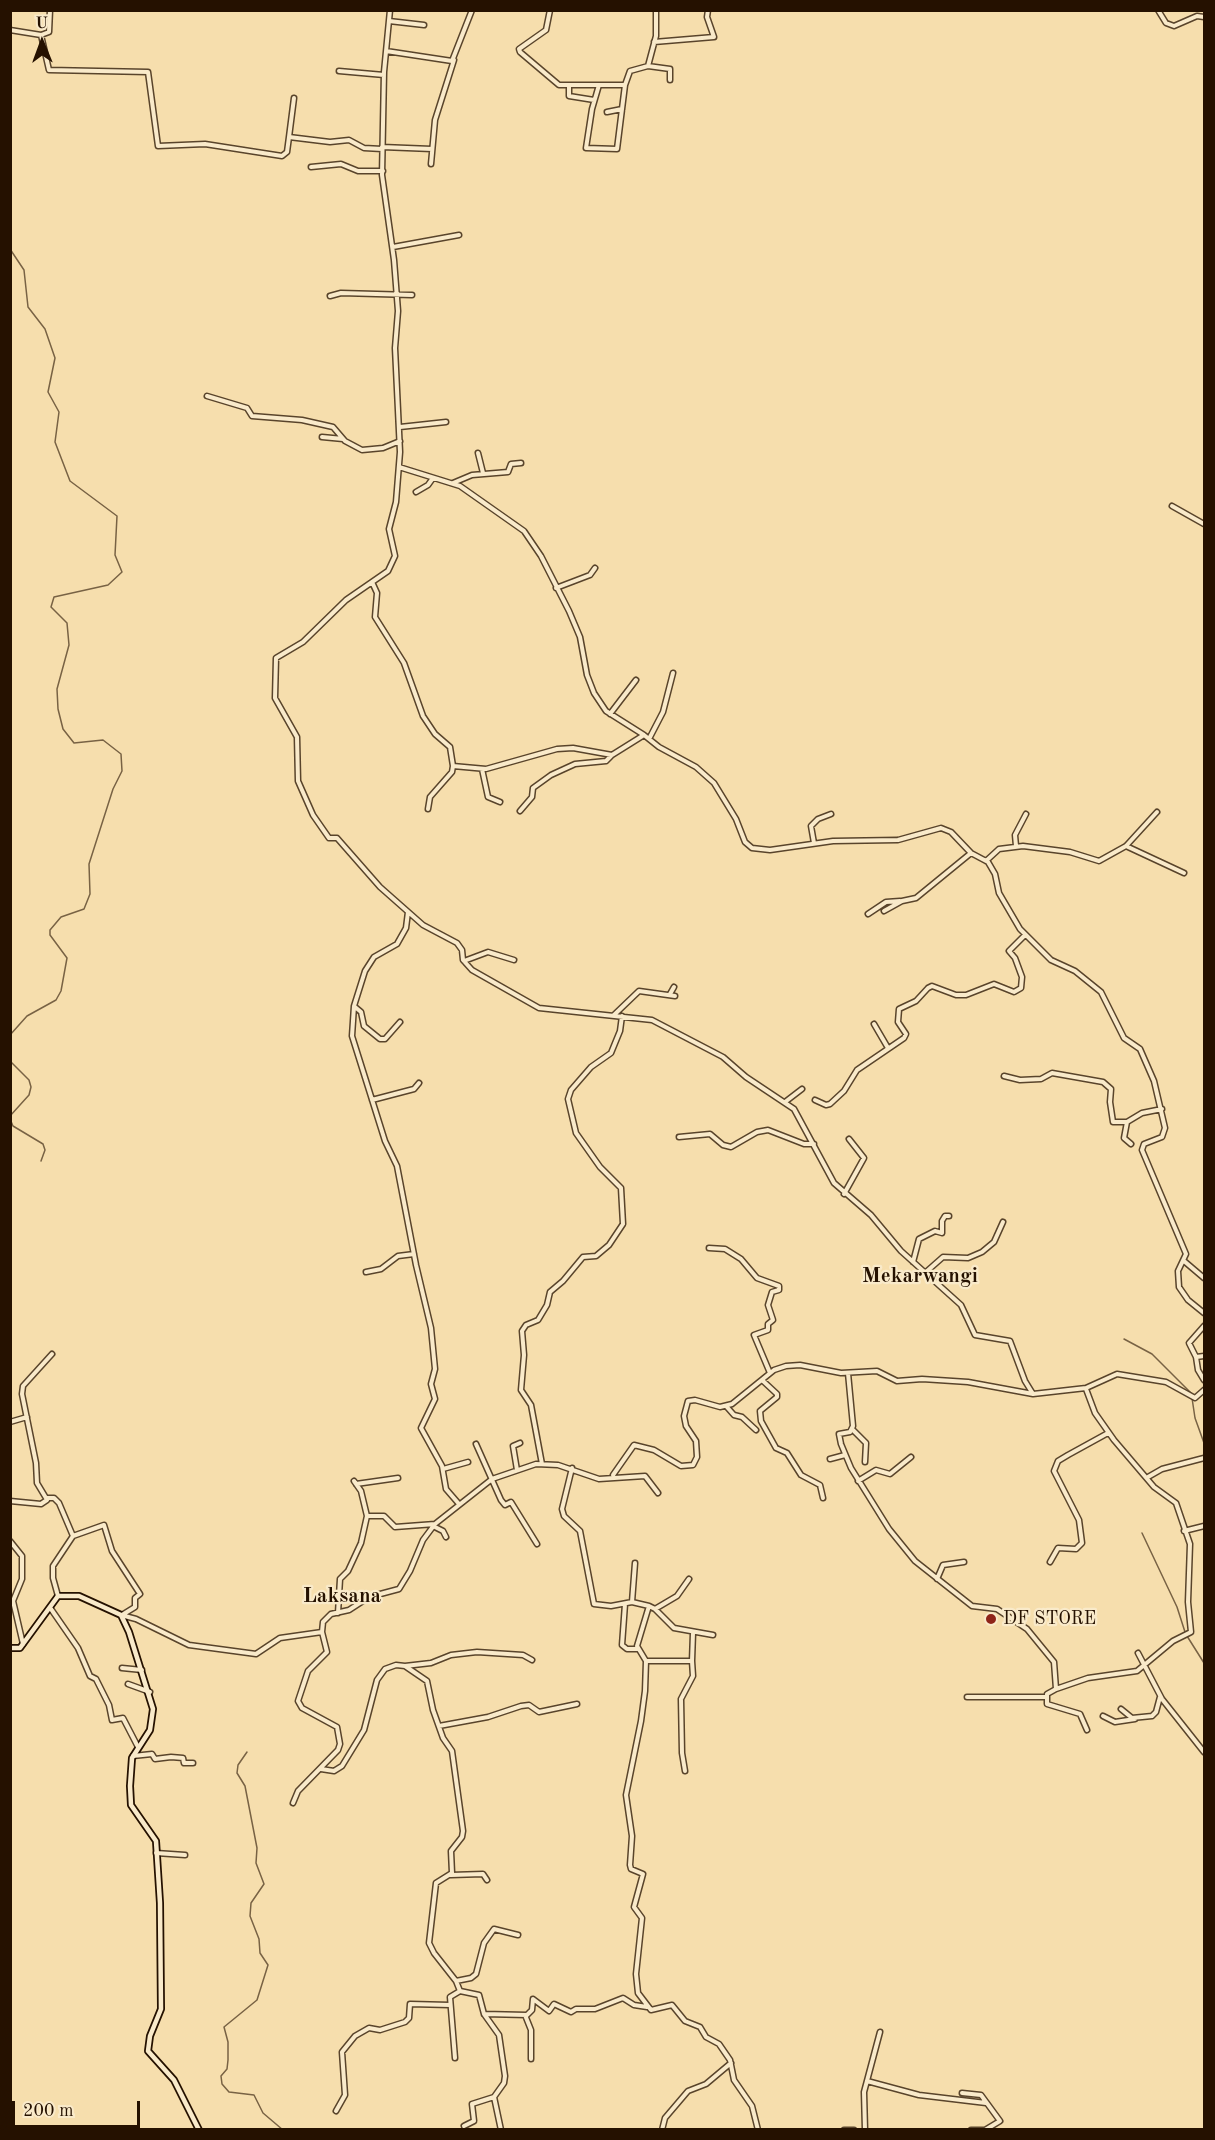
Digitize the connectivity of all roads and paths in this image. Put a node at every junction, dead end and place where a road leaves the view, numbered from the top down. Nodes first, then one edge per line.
1 (50, 10) edge
2 (390, 10) edge
3 (472, 10) edge
4 (550, 10) edge
5 (656, 10) edge
6 (708, 10) edge
7 (1158, 10) edge
8 (1204, 17) edge
9 (388, 21) junction
10 (424, 26) dead end
11 (10, 30) edge
12 (41, 35) junction
13 (654, 42) junction
14 (386, 51) junction
15 (455, 60) junction
16 (648, 66) junction
17 (339, 71) dead end
18 (384, 75) junction
19 (670, 80) dead end
20 (599, 85) junction
21 (625, 85) junction
22 (569, 87) junction
23 (294, 98) dead end
24 (594, 100) junction
25 (622, 109) junction
26 (607, 112) dead end
27 (289, 137) junction
28 (382, 148) junction
29 (432, 149) junction
30 (431, 164) dead end
31 (311, 167) dead end
32 (383, 171) junction
33 (459, 235) dead end
34 (393, 247) junction
35 (396, 293) junction
36 (412, 295) dead end
37 (330, 296) dead end
38 (207, 396) dead end
39 (446, 422) dead end
40 (400, 427) junction
41 (321, 437) dead end
42 (344, 439) junction
43 (400, 441) junction
44 (478, 453) dead end
45 (521, 463) dead end
46 (399, 467) junction
47 (483, 473) junction
48 (433, 478) junction
49 (453, 483) junction
50 (416, 492) dead end
51 (1172, 506) dead end
52 (1204, 524) edge
53 (595, 568) dead end
54 (372, 582) junction
55 (556, 588) junction
56 (673, 673) dead end
57 (636, 680) dead end
58 (610, 714) junction
59 (644, 735) junction
60 (649, 739) junction
61 (612, 755) junction
62 (453, 766) junction
63 (483, 769) junction
64 (500, 802) dead end
65 (428, 809) dead end
66 (520, 811) dead end
67 (1157, 812) dead end
68 (831, 814) dead end
69 (1026, 814) dead end
70 (814, 843) junction
71 (1016, 846) junction
72 (1126, 846) junction
73 (971, 853) junction
74 (986, 862) junction
75 (1184, 873) dead end
76 (902, 901) junction
77 (408, 912) junction
78 (884, 912) dead end
79 (868, 914) dead end
80 (1025, 935) junction
81 (514, 960) dead end
82 (464, 961) junction
83 (674, 987) dead end
84 (670, 994) junction
85 (675, 996) dead end
86 (354, 1006) junction
87 (614, 1016) junction
88 (622, 1016) junction
89 (400, 1022) dead end
90 (874, 1024) dead end
91 (888, 1048) junction
92 (1004, 1076) dead end
93 (419, 1083) dead end
94 (801, 1089) dead end
95 (372, 1100) junction
96 (815, 1100) dead end
97 (785, 1102) junction
98 (1162, 1109) junction
99 (1127, 1122) junction
100 (679, 1137) dead end
101 (849, 1139) dead end
102 (814, 1144) junction
103 (1131, 1144) dead end
104 (844, 1194) junction
105 (950, 1216) dead end
106 (1003, 1222) dead end
107 (709, 1248) dead end
108 (414, 1254) junction
109 (913, 1262) junction
110 (1184, 1262) junction
111 (366, 1272) dead end
112 (926, 1272) junction
113 (1204, 1278) edge
114 (1204, 1313) edge
115 (1204, 1326) edge
116 (52, 1354) dead end
117 (1204, 1356) edge
118 (1196, 1357) junction
119 (770, 1373) junction
120 (848, 1373) junction
121 (762, 1380) junction
122 (1204, 1380) edge
123 (1086, 1388) junction
124 (1204, 1390) edge
125 (1033, 1394) junction
126 (726, 1406) junction
127 (27, 1417) junction
128 (10, 1422) edge
129 (756, 1430) dead end
130 (853, 1430) junction
131 (1108, 1432) junction
132 (520, 1443) dead end
133 (476, 1444) dead end
134 (845, 1455) junction
135 (911, 1457) dead end
136 (1204, 1458) edge
137 (830, 1459) dead end
138 (468, 1462) dead end
139 (865, 1462) dead end
140 (543, 1464) junction
141 (572, 1468) junction
142 (443, 1469) junction
143 (517, 1470) junction
144 (612, 1476) junction
145 (1148, 1477) junction
146 (398, 1478) dead end
147 (492, 1479) junction
148 (858, 1481) junction
149 (658, 1492) dead end
150 (823, 1498) dead end
151 (48, 1499) junction
152 (10, 1501) edge
153 (459, 1504) junction
154 (367, 1516) junction
155 (434, 1525) junction
156 (1204, 1526) edge
157 (1184, 1531) junction
158 (73, 1536) junction
159 (446, 1537) dead end
160 (10, 1541) edge
161 (537, 1544) dead end
162 (964, 1562) dead end
163 (1050, 1562) dead end
164 (635, 1563) dead end
165 (689, 1579) dead end
166 (937, 1579) junction
167 (58, 1596) junction
168 (632, 1602) junction
169 (625, 1604) junction
170 (649, 1606) junction
171 (51, 1609) junction
172 (655, 1610) junction
173 (338, 1612) junction
174 (121, 1615) junction
175 (321, 1632) junction
176 (693, 1633) junction
177 (712, 1635) dead end
178 (23, 1644) junction
179 (10, 1648) edge
180 (637, 1649) junction
181 (1137, 1653) dead end
182 (532, 1660) dead end
183 (646, 1661) junction
184 (692, 1661) junction
185 (1146, 1665) junction
186 (405, 1666) junction
187 (122, 1668) dead end
188 (142, 1670) junction
189 (128, 1684) dead end
190 (1056, 1689) junction
191 (150, 1692) junction
192 (1160, 1696) junction
193 (967, 1697) dead end
194 (1046, 1697) junction
195 (577, 1704) dead end
196 (1121, 1709) dead end
197 (1103, 1716) dead end
198 (1135, 1719) junction
199 (439, 1726) junction
200 (1087, 1730) dead end
201 (138, 1747) junction
202 (1204, 1752) edge
203 (133, 1756) junction
204 (193, 1762) dead end
205 (321, 1769) junction
206 (686, 1771) dead end
207 (293, 1803) dead end
208 (156, 1853) junction
209 (185, 1855) dead end
210 (451, 1875) junction
211 (487, 1880) dead end
212 (518, 1935) dead end
213 (456, 1981) junction
214 (460, 1991) junction
215 (450, 2005) junction
216 (648, 2007) junction
217 (484, 2014) junction
218 (525, 2015) junction
219 (880, 2032) dead end
220 (455, 2058) dead end
221 (531, 2059) dead end
222 (731, 2063) junction
223 (867, 2081) junction
224 (962, 2093) dead end
225 (494, 2097) junction
226 (986, 2103) junction
227 (336, 2111) dead end
228 (464, 2126) dead end
229 (199, 2130) edge
230 (501, 2130) edge
231 (662, 2130) edge
232 (758, 2130) edge
233 (844, 2130) edge
234 (854, 2130) edge
235 (865, 2130) edge
236 (971, 2130) edge
237 (985, 2130) edge

1 - 12 street
2 - 9 street
3 - 15 street
4 - 22 street
5 - 13 street
6 - 13 street
7 - 8 street
9 - 10 street
9 - 14 street
11 - 12 street
12 - 27 street
13 - 16 street
14 - 15 street
14 - 18 street
15 - 29 street
16 - 19 street
16 - 21 street
17 - 18 street
18 - 28 street
20 - 21 street
20 - 22 street
20 - 24 street
21 - 25 street
22 - 24 street
23 - 27 street
24 - 25 street
25 - 26 street
27 - 28 street
28 - 29 street
28 - 32 street
29 - 30 street
31 - 32 street
32 - 34 street
33 - 34 street
34 - 35 street
35 - 36 street
35 - 37 street
35 - 40 street
38 - 42 street
39 - 40 street
40 - 43 street
41 - 42 street
42 - 43 street
43 - 46 street
44 - 47 street
45 - 47 street
46 - 48 street
46 - 54 street
47 - 49 street
48 - 49 street
48 - 50 street
49 - 55 street
51 - 52 street
53 - 55 street
54 - 62 street
54 - 77 street
55 - 58 street
56 - 60 street
57 - 58 street
58 - 59 street
59 - 60 street
59 - 61 street
60 - 70 street
61 - 63 street
61 - 66 street
62 - 63 street
62 - 65 street
63 - 64 street
67 - 72 street
68 - 70 street
69 - 71 street
70 - 73 street
71 - 72 street
71 - 74 street
72 - 75 street
73 - 74 street
73 - 76 street
74 - 80 street
76 - 78 street
76 - 79 street
77 - 82 street
77 - 86 street
80 - 91 street
80 - 98 street
81 - 82 street
82 - 87 street
83 - 84 street
84 - 85 street
84 - 87 street
86 - 89 street
86 - 95 street
87 - 88 street
88 - 97 street
88 - 140 street
90 - 91 street
91 - 96 street
92 - 99 street
93 - 95 street
94 - 97 street
95 - 108 street
97 - 102 street
98 - 99 street
98 - 110 street
99 - 103 street
100 - 102 street
101 - 104 street
102 - 104 street
104 - 109 street
105 - 109 street
106 - 112 street
107 - 119 street
108 - 111 street
108 - 142 street
109 - 112 street
110 - 113 street
110 - 114 street
112 - 125 street
115 - 118 street
116 - 127 street
117 - 118 street
118 - 122 street
119 - 120 street
119 - 121 street
120 - 125 street
120 - 130 street
121 - 126 street
121 - 150 street
123 - 124 street
123 - 125 street
123 - 131 street
126 - 129 street
126 - 144 street
127 - 128 street
127 - 151 street
130 - 134 street
130 - 139 street
131 - 145 street
131 - 163 street
132 - 143 street
133 - 147 street
134 - 137 street
134 - 148 street
135 - 148 street
136 - 145 street
138 - 142 street
140 - 141 street
140 - 143 street
141 - 144 street
141 - 169 street
142 - 153 street
143 - 147 street
144 - 149 street
145 - 157 street
146 - 154 street
147 - 153 street
147 - 161 street
148 - 166 street
151 - 152 street
151 - 158 street
153 - 155 street
154 - 155 street
154 - 173 street
155 - 159 street
155 - 173 street
156 - 157 street
157 - 185 street
158 - 167 street
158 - 174 street
160 - 178 street
162 - 166 street
164 - 168 street
165 - 172 street
166 - 190 street
167 - 171 main road
167 - 174 main road
168 - 169 street
168 - 170 street
169 - 180 street
170 - 172 street
170 - 180 street
171 - 178 main road
171 - 201 street
172 - 176 street
173 - 175 street
174 - 175 street
174 - 188 main road
175 - 205 street
176 - 177 street
176 - 184 street
178 - 179 main road
180 - 183 street
181 - 185 street
182 - 186 street
183 - 184 street
183 - 216 street
184 - 206 street
185 - 190 street
185 - 192 street
186 - 199 street
186 - 205 street
187 - 188 street
188 - 191 main road
189 - 191 street
190 - 194 street
191 - 201 main road
192 - 198 street
192 - 202 street
193 - 194 street
194 - 200 street
195 - 199 street
196 - 198 street
197 - 198 street
199 - 210 street
201 - 203 main road
203 - 204 street
203 - 208 main road
205 - 207 street
208 - 209 street
208 - 229 main road
210 - 211 street
210 - 213 street
212 - 213 street
213 - 214 street
214 - 215 street
214 - 217 street
215 - 220 street
215 - 227 street
216 - 218 street
216 - 222 street
217 - 218 street
217 - 225 street
218 - 221 street
219 - 223 street
222 - 231 street
222 - 232 street
223 - 226 street
223 - 235 street
224 - 226 street
225 - 228 street
225 - 230 street
226 - 237 street
233 - 234 street
236 - 237 street

